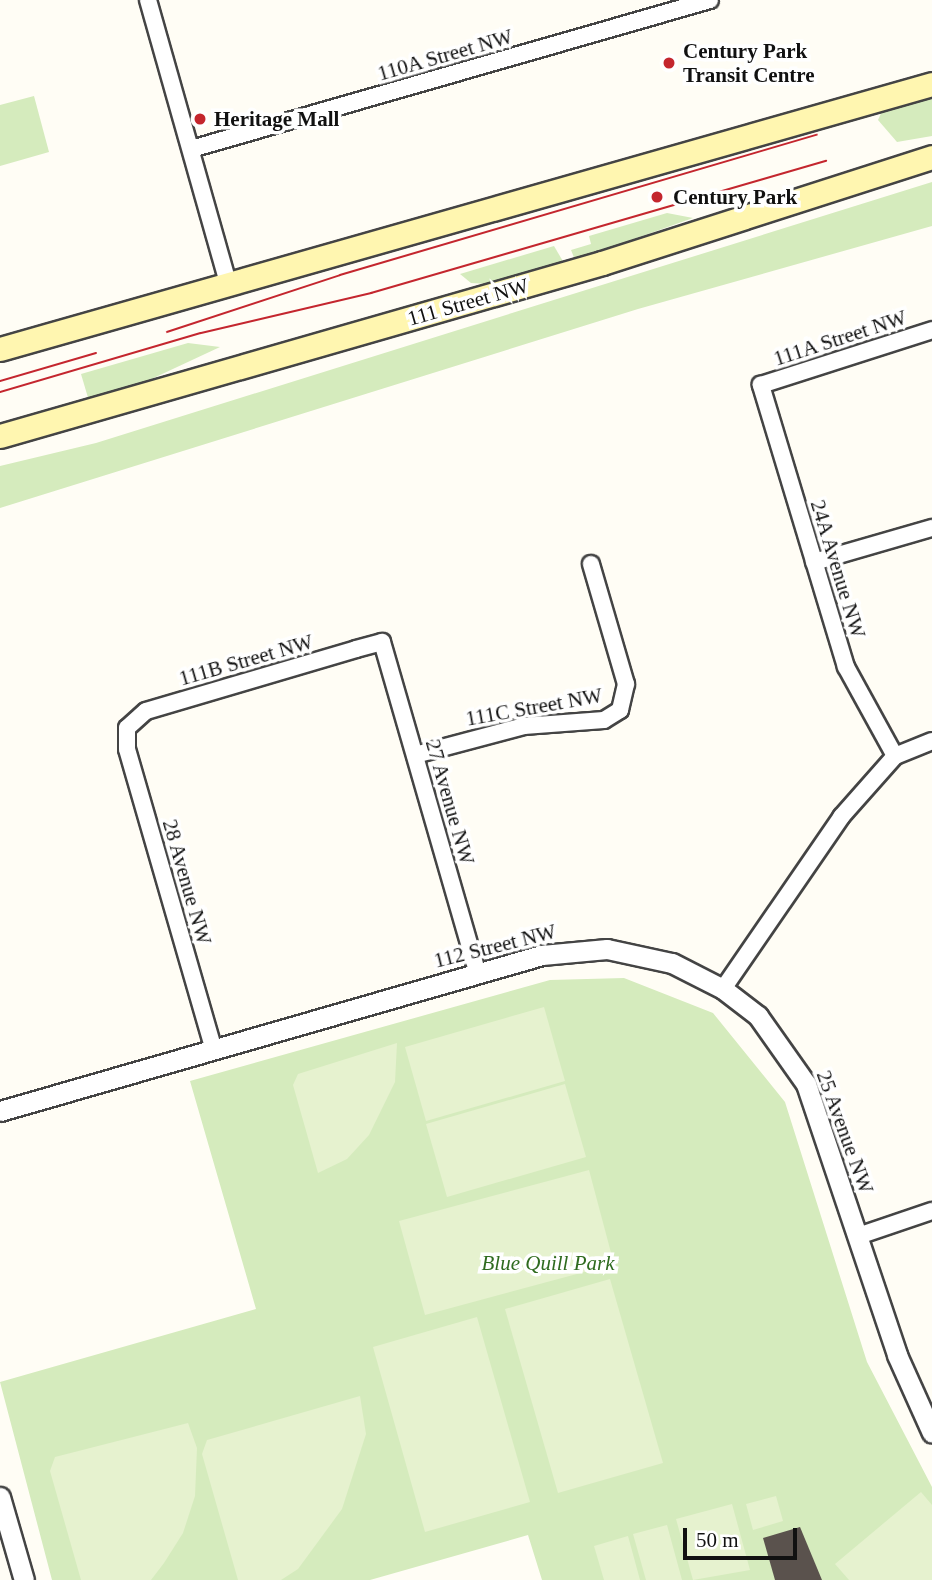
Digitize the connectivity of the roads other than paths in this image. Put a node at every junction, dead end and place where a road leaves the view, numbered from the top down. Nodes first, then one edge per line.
1 (148, 0) edge
2 (710, 0) edge
3 (932, 84) edge
4 (191, 149) junction
5 (932, 157) edge
6 (229, 286) junction
7 (932, 330) edge
8 (0, 349) edge
9 (761, 385) joint
10 (0, 436) edge
11 (932, 528) edge
12 (814, 562) junction
13 (591, 564) dead end
14 (382, 642) joint
15 (127, 728) joint
16 (932, 741) edge
17 (415, 755) junction
18 (895, 756) junction
19 (477, 972) junction
20 (723, 989) junction
21 (213, 1047) junction
22 (0, 1111) edge
23 (932, 1212) edge
24 (858, 1236) junction
25 (932, 1433) edge
26 (0, 1497) edge
27 (24, 1580) edge

1 - 4 street
2 - 4 street, 110A Street NW
3 - 6 main road
4 - 6 street
5 - 10 main road, 111 Street NW
6 - 8 main road
7 - 9 street, 111A Street NW
9 - 12 street, 24A Avenue NW
11 - 12 street
12 - 18 street, 24A Avenue NW
13 - 17 street, 111C Street NW
14 - 15 street, 111B Street NW
14 - 17 street, 27 Avenue NW
15 - 21 street, 28 Avenue NW
16 - 18 street
17 - 19 street, 27 Avenue NW
18 - 20 street
19 - 20 street, 112 Street NW
19 - 21 street, 112 Street NW
20 - 24 street, 25 Avenue NW
21 - 22 street, 112 Street NW
23 - 24 street
24 - 25 street, 25 Avenue NW
26 - 27 street

